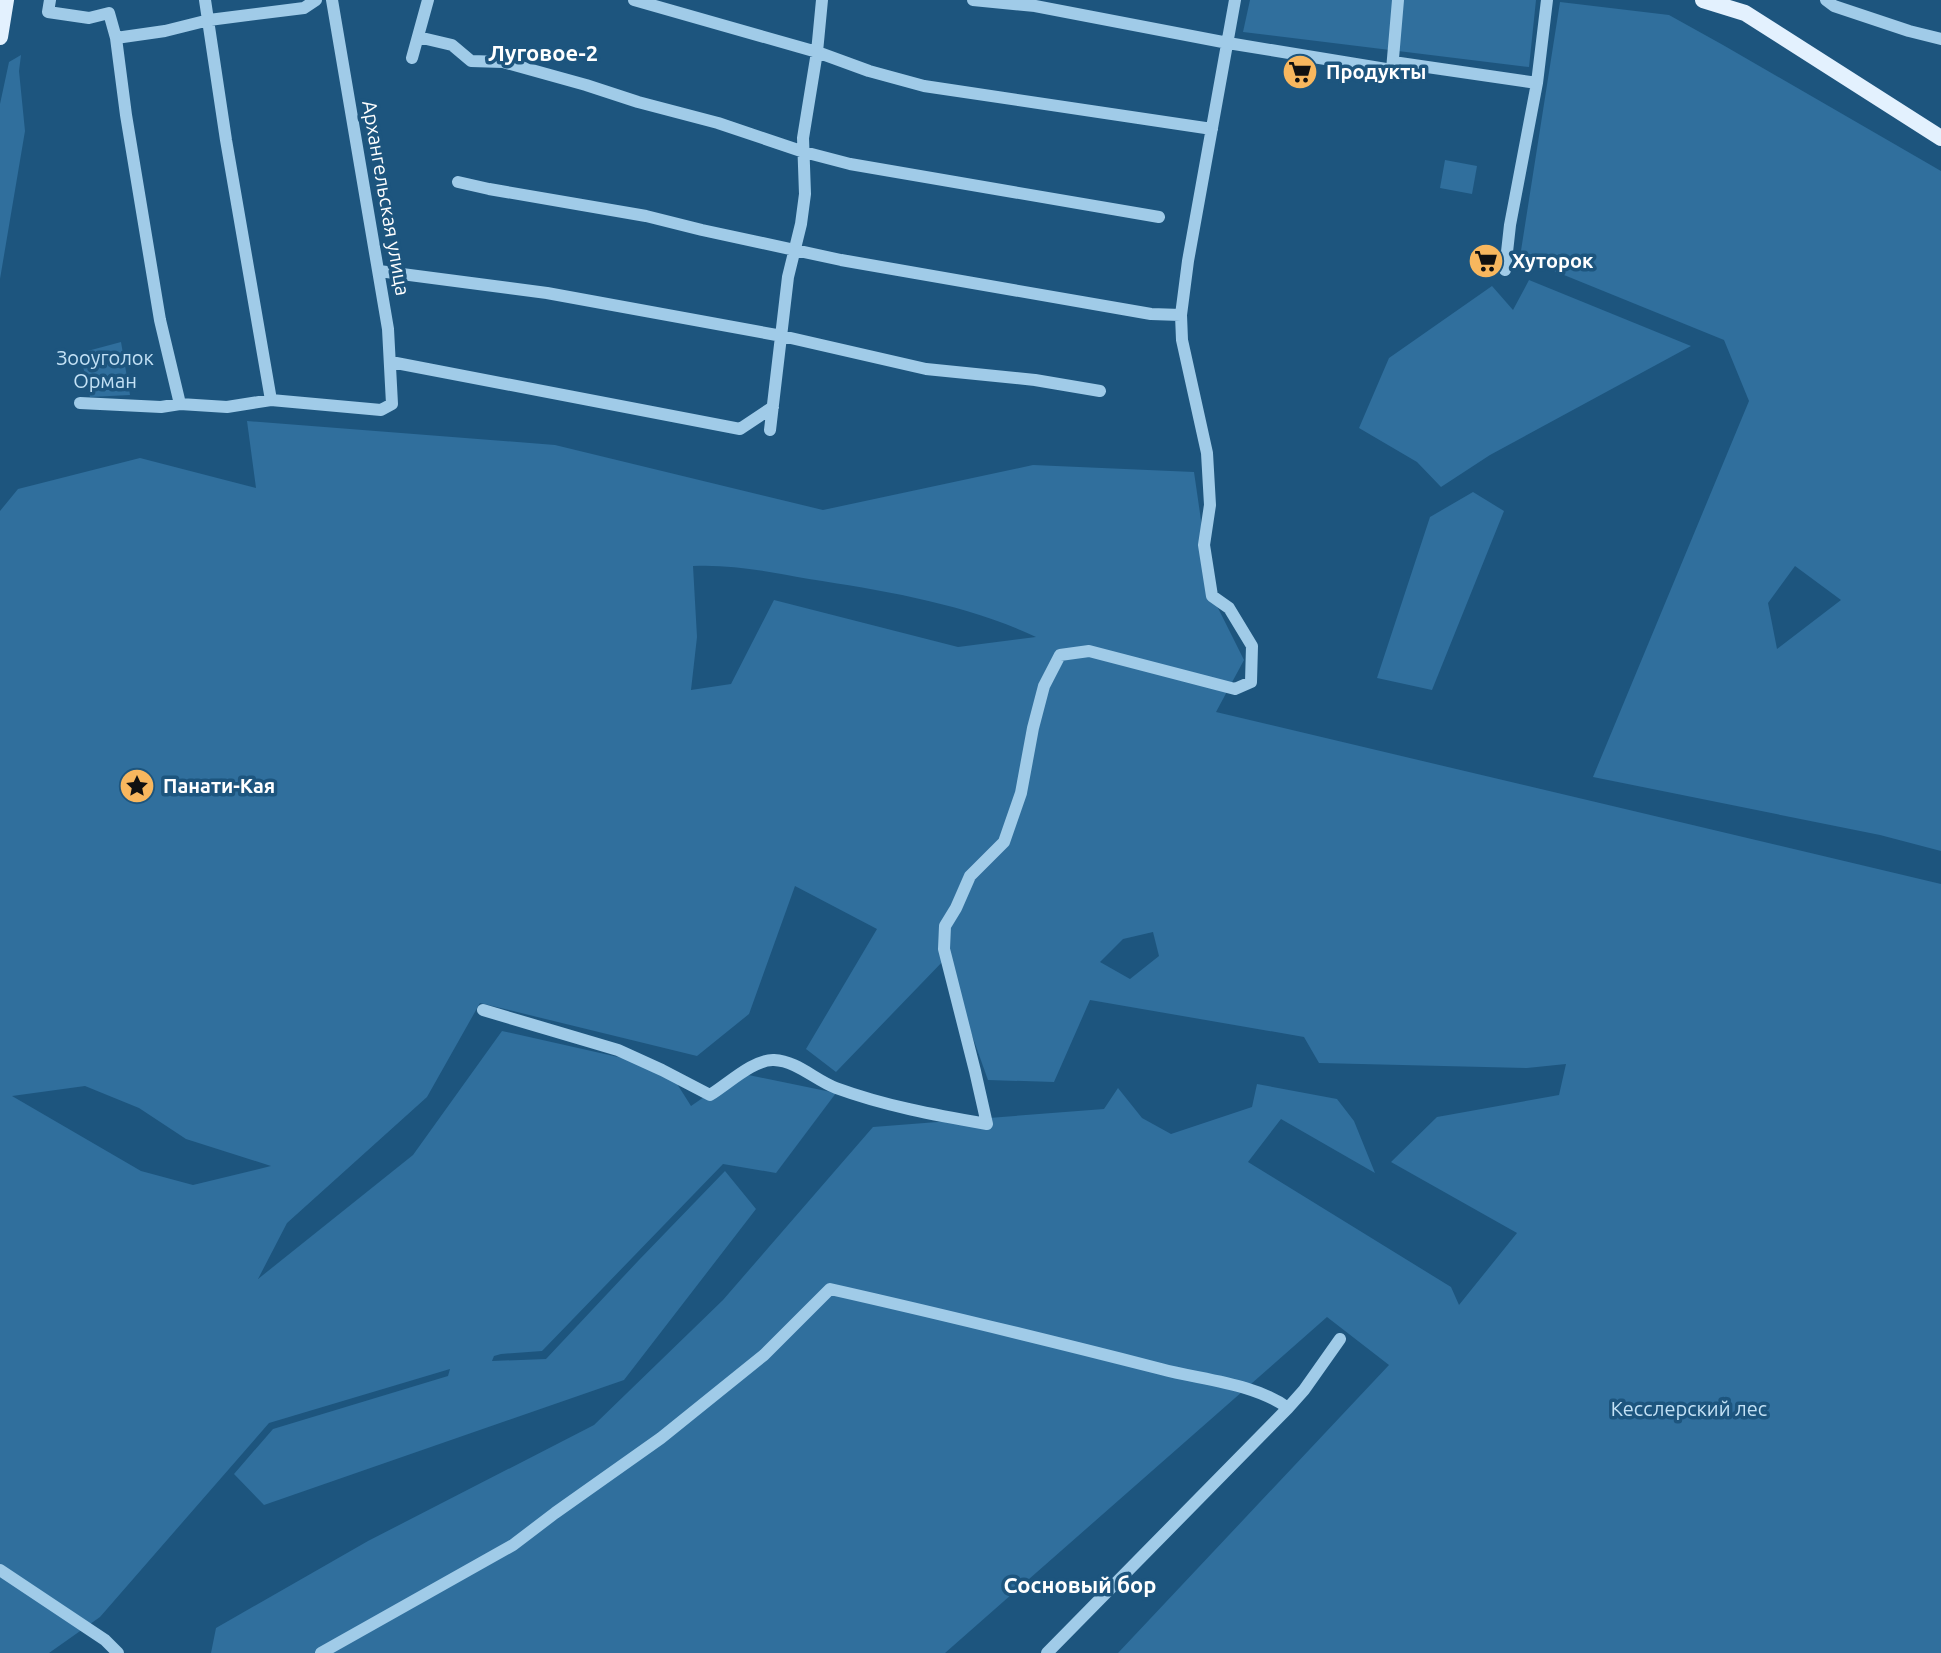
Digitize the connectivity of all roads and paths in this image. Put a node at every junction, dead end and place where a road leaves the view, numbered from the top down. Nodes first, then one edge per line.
1 (6, 0) edge
2 (50, 0) edge
3 (205, 0) edge
4 (316, 0) edge
5 (332, 0) edge
6 (428, 0) edge
7 (634, 0) edge
8 (822, 0) edge
9 (973, 0) edge
10 (1235, 0) edge
11 (1398, 0) edge
12 (1547, 0) edge
13 (1703, 0) edge
14 (1826, 0) edge
15 (108, 7) edge
16 (209, 20) junction
17 (0, 37) edge
18 (418, 37) junction
19 (116, 38) junction
20 (1941, 39) edge
21 (1228, 43) junction
22 (817, 52) junction
23 (412, 58) dead end
24 (1392, 66) junction
25 (1537, 83) junction
26 (1212, 129) junction
27 (1941, 138) edge
28 (804, 152) junction
29 (458, 182) dead end
30 (1159, 217) dead end
31 (795, 249) junction
32 (1505, 270) dead end
33 (379, 271) junction
34 (1181, 315) junction
35 (782, 336) junction
36 (391, 362) junction
37 (1100, 391) dead end
38 (271, 400) junction
39 (80, 403) dead end
40 (180, 404) junction
41 (773, 407) junction
42 (770, 430) dead end
43 (483, 1010) dead end
44 (1340, 1339) dead end
45 (1288, 1408) junction
46 (0, 1570) edge
47 (118, 1653) edge
48 (321, 1653) edge
49 (1047, 1653) edge

1 - 17 main road
2 - 15 street
3 - 16 street
4 - 16 street
5 - 33 street, Архангельская улица
6 - 18 street
7 - 22 street
8 - 22 street
9 - 21 street
10 - 21 street
11 - 24 street
12 - 25 street
13 - 27 main road
14 - 20 street
15 - 19 street
16 - 19 street
16 - 38 street
18 - 23 street
18 - 28 street
19 - 40 street
21 - 24 street
21 - 26 street
22 - 26 street
22 - 28 street
24 - 25 street
25 - 32 street
26 - 34 street
28 - 30 street
28 - 31 street
29 - 31 street
31 - 34 street
31 - 35 street
33 - 35 street
33 - 36 street, Архангельская улица
34 - 43 street
35 - 37 street
35 - 41 street
36 - 38 street, Архангельская улица
36 - 41 street
38 - 40 street
39 - 40 street
41 - 42 street
44 - 45 street
45 - 48 street
45 - 49 street
46 - 47 street

